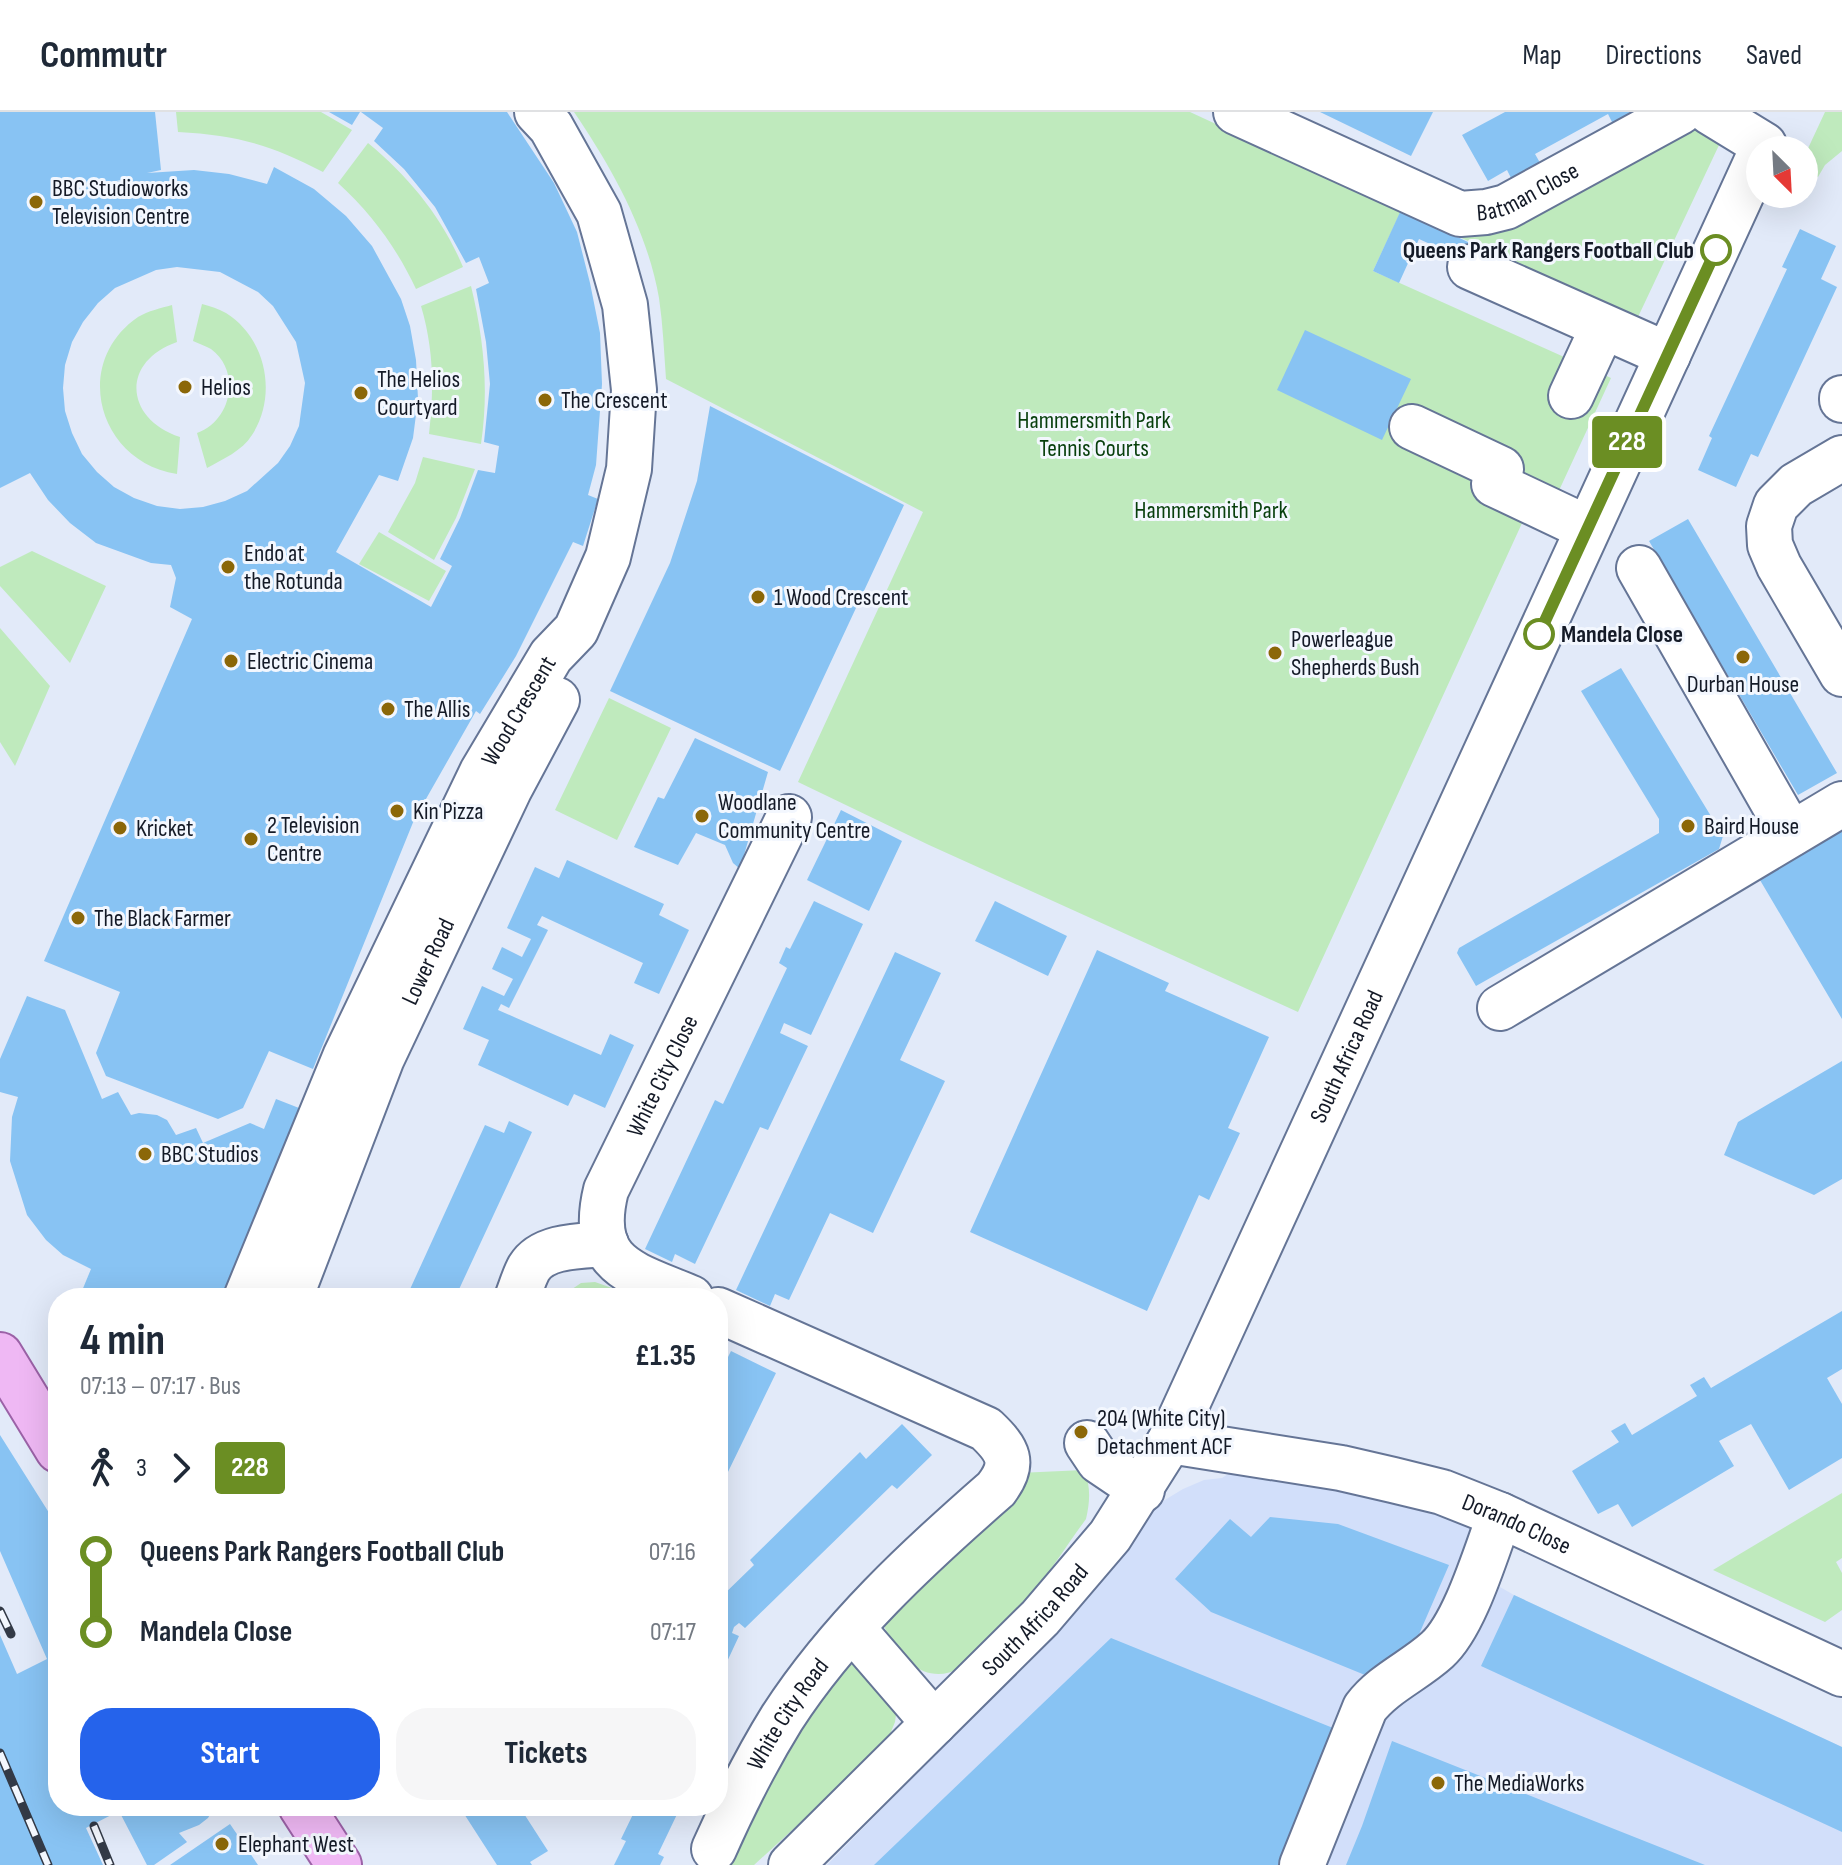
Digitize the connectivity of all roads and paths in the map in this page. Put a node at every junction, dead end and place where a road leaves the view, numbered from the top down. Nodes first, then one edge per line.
1 (537, 112) edge
2 (1236, 112) edge
3 (1680, 112) edge
4 (1710, 112) edge
5 (1758, 136) edge
6 (1746, 184) edge
7 (1470, 267) dead end
8 (1603, 327) junction
9 (1668, 355) junction
10 (1571, 396) dead end
11 (1412, 427) dead end
12 (1842, 458) edge
13 (1587, 528) junction
14 (1639, 568) dead end
15 (576, 630) junction
16 (1842, 674) edge
17 (1842, 804) edge
18 (789, 817) dead end
19 (1791, 834) junction
20 (1500, 1008) dead end
21 (606, 1244) junction
22 (250, 1288) edge
23 (294, 1288) edge
24 (521, 1288) edge
25 (668, 1288) edge
26 (728, 1314) edge
27 (0, 1355) edge
28 (48, 1434) edge
29 (1170, 1441) junction
30 (1087, 1443) dead end
31 (1142, 1490) junction
32 (1500, 1515) junction
33 (852, 1628) junction
34 (1842, 1674) edge
35 (934, 1723) junction
36 (730, 1784) edge
37 (307, 1816) edge
38 (722, 1816) edge
39 (714, 1849) dead end
40 (339, 1865) edge
41 (791, 1865) edge
42 (1302, 1865) edge

1 - 15 street, Wood Crescent
2 - 3 street, Batman Close
4 - 5 street
6 - 9 street, South Africa Road
7 - 8 street
8 - 9 street
8 - 10 street
9 - 13 street, South Africa Road
11 - 13 street
12 - 16 street
13 - 29 street, South Africa Road
14 - 19 street
15 - 22 street, Wood Crescent
15 - 23 street, Lower Road
17 - 19 street
18 - 21 street, White City Close
19 - 20 street
21 - 24 street
21 - 25 street
26 - 33 street, White City Road
27 - 28 main road
29 - 31 street, South Africa Road
29 - 32 street, Dorando Close
30 - 31 street
31 - 35 street, South Africa Road
32 - 34 street, Dorando Close
32 - 42 street
33 - 35 street
33 - 36 street, White City Road
35 - 41 street, South Africa Road
37 - 40 main road
38 - 39 street, White City Road

